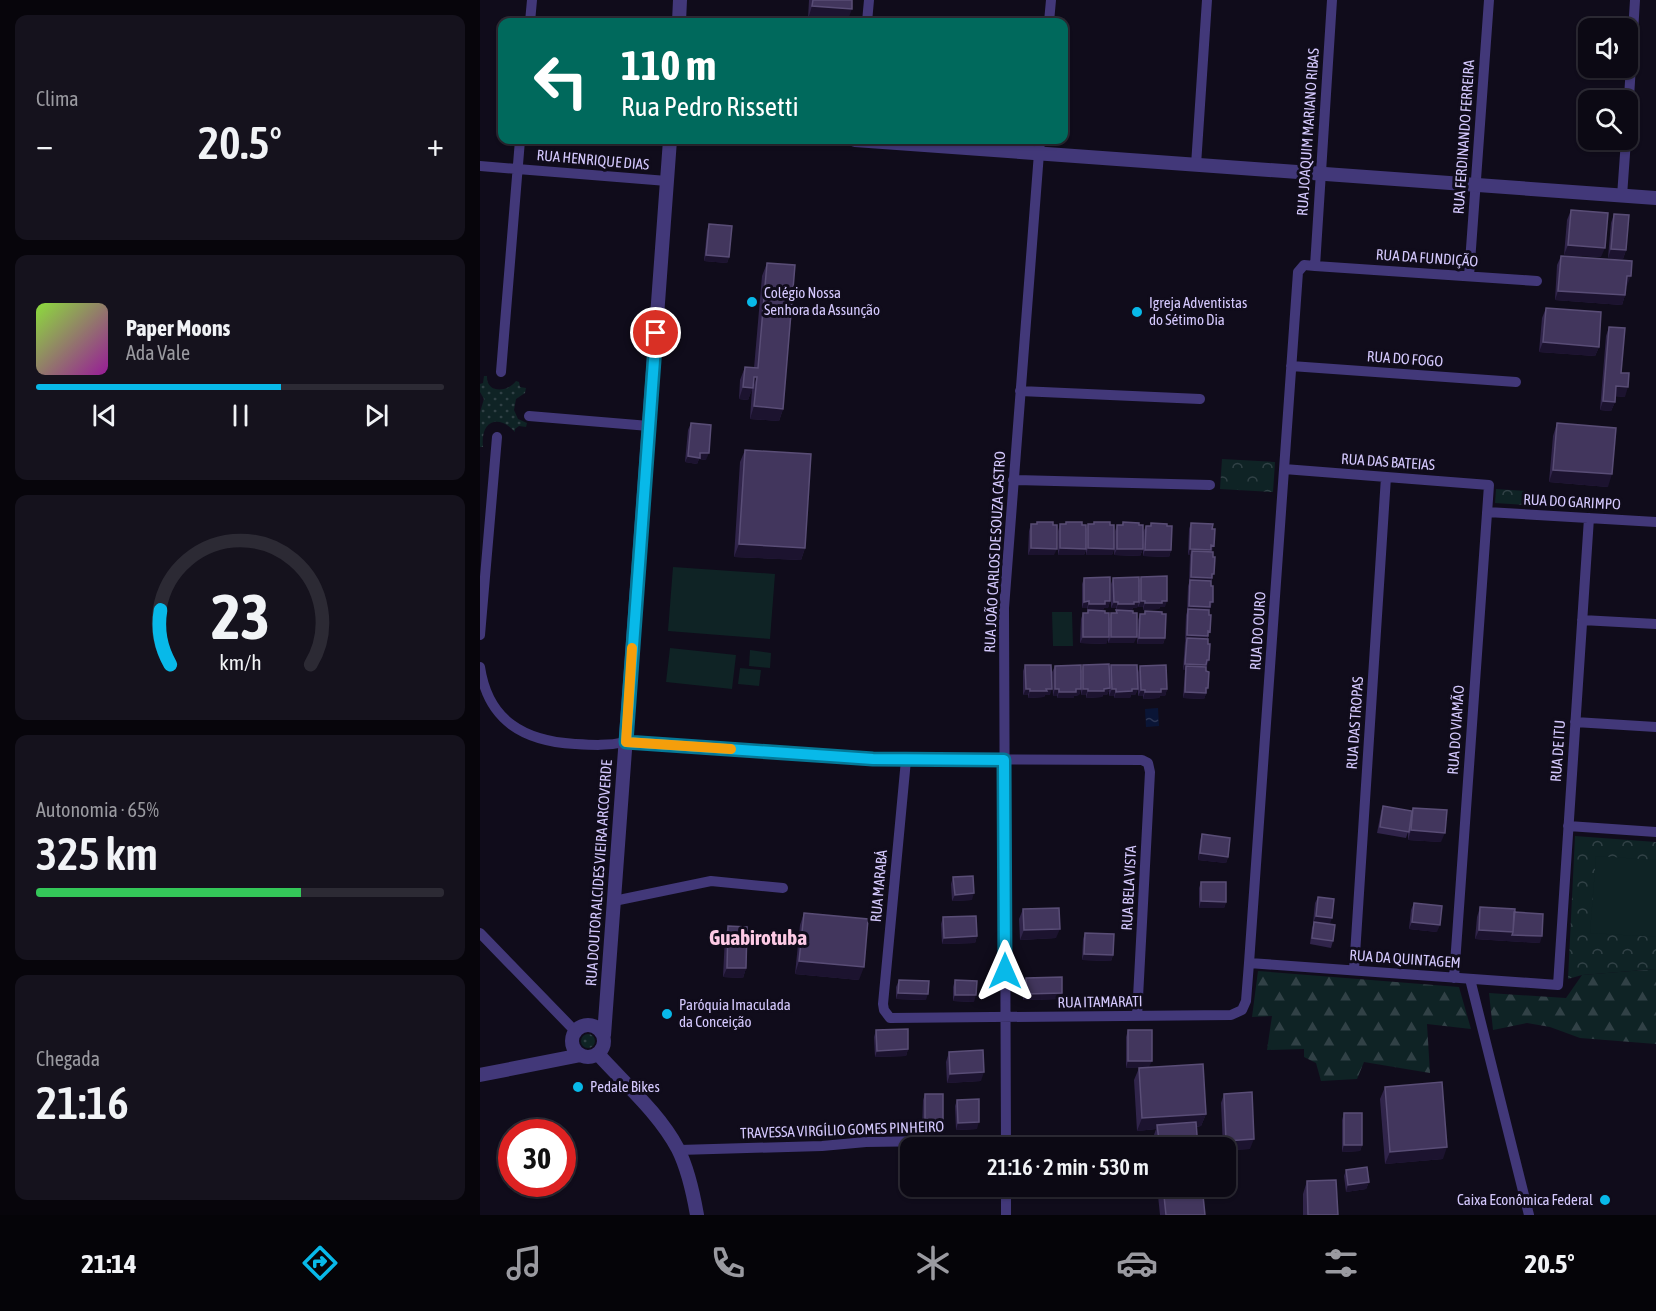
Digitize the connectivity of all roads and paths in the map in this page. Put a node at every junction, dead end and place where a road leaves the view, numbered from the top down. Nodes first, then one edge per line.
1 (532, 0) edge
2 (680, 0) edge
3 (869, 0) edge
4 (1051, 0) edge
5 (1207, 0) edge
6 (1332, 0) edge
7 (1489, 0) edge
8 (1635, 0) edge
9 (530, 18) edge
10 (679, 18) edge
11 (867, 18) edge
12 (1049, 18) edge
13 (1629, 90) edge
14 (520, 144) edge
15 (670, 144) edge
16 (978, 144) edge
17 (1039, 146) edge
18 (1625, 150) edge
19 (1196, 165) junction
20 (480, 166) edge
21 (518, 169) junction
22 (1321, 174) junction
23 (667, 181) junction
24 (1475, 185) junction
25 (1622, 196) junction
26 (1656, 198) edge
27 (1315, 266) junction
28 (1469, 276) junction
29 (1537, 281) dead end
30 (1291, 366) junction
31 (501, 372) dead end
32 (1516, 382) dead end
33 (1020, 391) junction
34 (1200, 399) dead end
35 (529, 416) dead end
36 (649, 426) junction
37 (497, 437) dead end
38 (1284, 469) junction
39 (1386, 477) junction
40 (1014, 480) junction
41 (1210, 485) dead end
42 (1489, 485) joint
43 (1487, 512) junction
44 (1589, 518) junction
45 (1656, 522) edge
46 (482, 596) edge
47 (1582, 620) junction
48 (1656, 624) edge
49 (480, 635) edge
50 (480, 667) edge
51 (1575, 722) junction
52 (1656, 727) edge
53 (626, 742) junction
54 (906, 760) junction
55 (1004, 760) junction
56 (1568, 826) junction
57 (1656, 832) edge
58 (783, 888) dead end
59 (614, 902) junction
60 (480, 933) edge
61 (480, 947) edge
62 (495, 948) junction
63 (1250, 963) junction
64 (1354, 970) junction
65 (1454, 978) junction
66 (1470, 979) junction
67 (1558, 986) joint
68 (1242, 1010) joint
69 (886, 1014) joint
70 (1137, 1016) junction
71 (1005, 1018) junction
72 (575, 1031) junction
73 (604, 1035) junction
74 (598, 1054) junction
75 (581, 1055) junction
76 (480, 1075) edge
77 (1006, 1137) edge
78 (900, 1142) edge
79 (678, 1150) junction
80 (1006, 1197) edge
81 (697, 1215) edge
82 (1006, 1215) edge
83 (1529, 1215) edge

1 - 9 street
2 - 10 street
3 - 11 street
4 - 12 street
5 - 19 street
6 - 22 street, RUA JOAQUIM MARIANO RIBAS
7 - 24 street, RUA FERDINANDO FERREIRA
8 - 13 street
14 - 21 street
15 - 23 street, RUA DOUTOR ALCIDES VIEIRA ARCOVERDE
16 - 17 street
17 - 19 street
17 - 33 street, RUA JOÃO CARLOS DE SOUZA CASTRO
18 - 25 street
19 - 22 street
20 - 21 street, RUA HENRIQUE DIAS
21 - 23 street, RUA HENRIQUE DIAS
21 - 31 street
22 - 24 street
22 - 27 street, RUA JOAQUIM MARIANO RIBAS
23 - 36 street, RUA DOUTOR ALCIDES VIEIRA ARCOVERDE
24 - 25 street
24 - 28 street, RUA FERDINANDO FERREIRA
25 - 26 street
27 - 28 street, RUA DA FUNDIÇÃO
27 - 30 street, RUA DO OURO
28 - 29 street, RUA DA FUNDIÇÃO
30 - 32 street, RUA DO FOGO
30 - 38 street, RUA DO OURO
33 - 34 street
33 - 40 street, RUA JOÃO CARLOS DE SOUZA CASTRO
35 - 36 street
36 - 53 street, RUA DOUTOR ALCIDES VIEIRA ARCOVERDE
37 - 46 street
38 - 39 street, RUA DAS BATEIAS
38 - 63 street, RUA DO OURO
39 - 42 street, RUA DAS BATEIAS
39 - 64 street, RUA DAS TROPAS
40 - 41 street
40 - 55 street, RUA JOÃO CARLOS DE SOUZA CASTRO
42 - 43 street, RUA DO VIAMÃO
43 - 44 street, RUA DO GARIMPO
43 - 65 street, RUA DO VIAMÃO
44 - 45 street, RUA DO GARIMPO
44 - 47 street, RUA DE ITU
46 - 49 street
47 - 48 street
47 - 51 street, RUA DE ITU
50 - 53 street
51 - 52 street
51 - 56 street, RUA DE ITU
53 - 54 street
53 - 59 street, RUA DOUTOR ALCIDES VIEIRA ARCOVERDE
54 - 55 street
54 - 69 street, RUA MARABÁ
55 - 70 street, RUA BELA VISTA
55 - 71 street, RUA JOÃO CARLOS DE SOUZA CASTRO
56 - 57 street
56 - 67 street, RUA DE ITU
58 - 59 street
59 - 73 street, RUA DOUTOR ALCIDES VIEIRA ARCOVERDE
60 - 62 street
61 - 62 street
62 - 72 street
63 - 64 street, RUA DA QUINTAGEM
63 - 68 street, RUA DO OURO
64 - 65 street, RUA DA QUINTAGEM
65 - 66 street, RUA DA QUINTAGEM
66 - 67 street, RUA DA QUINTAGEM
66 - 83 street
68 - 70 street, RUA ITAMARATI
69 - 71 street, RUA ITAMARATI
70 - 71 street, RUA ITAMARATI
71 - 77 street, RUA JOÃO CARLOS DE SOUZA CASTRO
72 - 73 street
72 - 75 street
73 - 74 street
74 - 75 street
74 - 79 street
75 - 76 street
78 - 79 street, TRAVESSA VIRGÍLIO GOMES PINHEIRO
79 - 81 street
80 - 82 street

